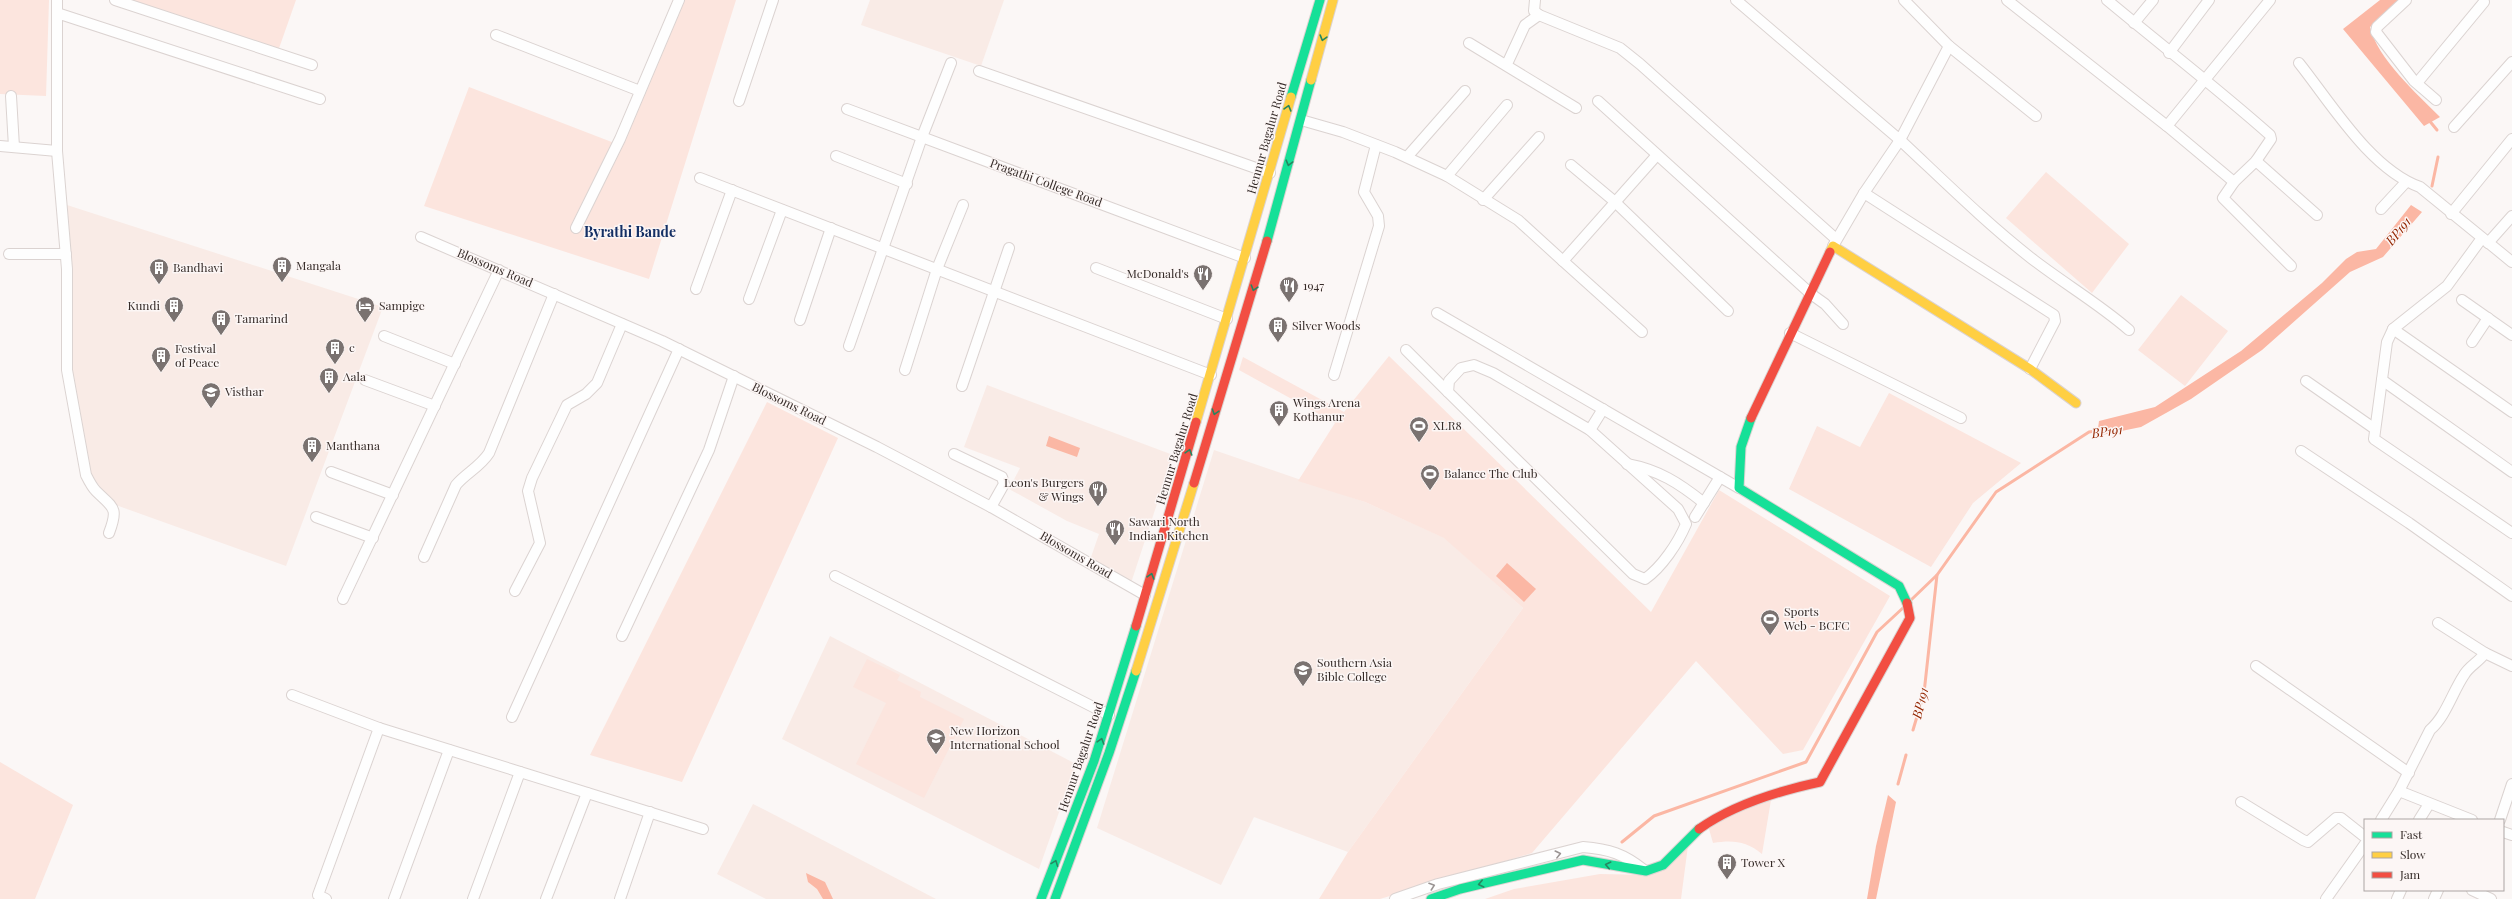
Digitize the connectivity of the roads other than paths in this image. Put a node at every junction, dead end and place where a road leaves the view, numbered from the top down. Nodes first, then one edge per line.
1 (57, 0) edge
2 (115, 0) edge
3 (679, 0) edge
4 (773, 0) edge
5 (1320, 0) edge
6 (1333, 0) edge
7 (1535, 0) edge
8 (1736, 0) edge
9 (1904, 0) edge
10 (2007, 0) edge
11 (2107, 0) edge
12 (2153, 0) edge
13 (2209, 0) edge
14 (2270, 0) edge
15 (2406, 0) edge
16 (2484, 2) dead end
17 (57, 13) junction
18 (1539, 15) junction
19 (2134, 23) junction
20 (496, 35) dead end
21 (1469, 43) dead end
22 (1949, 46) junction
23 (2169, 53) junction
24 (2512, 62) edge
25 (951, 63) dead end
26 (2299, 63) dead end
27 (1507, 64) junction
28 (312, 65) dead end
29 (980, 71) dead end
30 (2205, 78) junction
31 (2417, 84) junction
32 (640, 91) junction
33 (1465, 91) dead end
34 (11, 96) dead end
35 (320, 98) dead end
36 (2436, 100) dead end
37 (739, 101) dead end
38 (1598, 101) dead end
39 (1507, 105) dead end
40 (1576, 108) dead end
41 (847, 109) dead end
42 (2036, 116) dead end
43 (1301, 120) junction
44 (2167, 126) junction
45 (2454, 128) dead end
46 (922, 137) junction
47 (1539, 138) dead end
48 (2512, 139) edge
49 (1900, 140) junction
50 (1376, 145) junction
51 (0, 146) edge
52 (14, 148) junction
53 (57, 151) junction
54 (1657, 155) junction
55 (836, 156) dead end
56 (1407, 158) junction
57 (2256, 161) junction
58 (1572, 165) dead end
59 (1270, 173) junction
60 (1447, 176) junction
61 (700, 178) dead end
62 (2234, 182) junction
63 (2406, 182) junction
64 (907, 184) junction
65 (732, 190) junction
66 (1864, 194) junction
67 (1483, 200) junction
68 (1614, 202) junction
69 (963, 205) dead end
70 (2381, 209) dead end
71 (782, 210) junction
72 (2451, 214) junction
73 (2318, 216) dead end
74 (2512, 216) edge
75 (576, 228) dead end
76 (831, 228) junction
77 (421, 236) dead end
78 (2485, 241) junction
79 (1834, 242) junction
80 (1009, 248) dead end
81 (884, 249) junction
82 (9, 254) dead end
83 (66, 254) junction
84 (1245, 258) junction
85 (1563, 261) junction
86 (2512, 262) edge
87 (2291, 266) dead end
88 (1096, 268) dead end
89 (937, 269) junction
90 (499, 270) junction
91 (696, 289) dead end
92 (994, 291) junction
93 (554, 294) junction
94 (1811, 294) junction
95 (749, 299) dead end
96 (2462, 300) dead end
97 (1728, 311) dead end
98 (1437, 313) dead end
99 (2488, 318) junction
100 (800, 320) dead end
101 (1227, 320) junction
102 (622, 324) junction
103 (1843, 324) dead end
104 (2129, 330) dead end
105 (2393, 330) junction
106 (1642, 332) dead end
107 (1790, 333) junction
108 (2512, 335) edge
109 (384, 336) dead end
110 (2472, 342) dead end
111 (849, 346) dead end
112 (679, 349) junction
113 (1406, 350) dead end
114 (455, 364) junction
115 (2030, 369) junction
116 (905, 370) dead end
117 (1211, 374) junction
118 (1334, 375) dead end
119 (734, 376) junction
120 (365, 380) dead end
121 (2382, 380) junction
122 (2306, 381) dead end
123 (962, 386) dead end
124 (1448, 392) junction
125 (2076, 403) dead end
126 (435, 406) junction
127 (1603, 409) junction
128 (2512, 412) edge
129 (1961, 418) dead end
130 (2375, 429) junction
131 (1590, 430) junction
132 (2301, 451) dead end
133 (954, 454) dead end
134 (1627, 464) junction
135 (331, 472) dead end
136 (2512, 472) edge
137 (1720, 477) junction
138 (1739, 488) junction
139 (393, 495) junction
140 (1704, 503) junction
141 (991, 507) junction
142 (316, 517) dead end
143 (1695, 517) dead end
144 (109, 533) dead end
145 (2512, 533) edge
146 (373, 538) junction
147 (424, 557) dead end
148 (835, 576) dead end
149 (515, 591) dead end
150 (1145, 595) junction
151 (2512, 596) edge
152 (344, 598) dead end
153 (2438, 623) dead end
154 (1135, 630) junction
155 (1148, 634) junction
156 (622, 636) dead end
157 (2485, 653) junction
158 (2256, 666) dead end
159 (2512, 666) edge
160 (292, 695) dead end
161 (1109, 715) junction
162 (512, 717) dead end
163 (379, 728) junction
164 (449, 750) junction
165 (520, 772) junction
166 (2409, 773) junction
167 (2512, 784) edge
168 (2399, 791) junction
169 (587, 793) junction
170 (2241, 802) dead end
171 (2429, 804) junction
172 (650, 812) junction
173 (2382, 819) edge
174 (2421, 819) edge
175 (2469, 819) edge
176 (2500, 819) edge
177 (702, 829) dead end
178 (2364, 836) edge
179 (2364, 845) edge
180 (1646, 871) junction
181 (2474, 891) edge
182 (2487, 898) edge
183 (326, 899) edge
184 (394, 899) edge
185 (473, 899) edge
186 (546, 899) edge
187 (620, 899) edge
188 (1041, 899) edge
189 (1055, 899) edge
190 (1395, 899) edge
191 (1430, 899) edge
192 (2326, 899) edge

1 - 17 street
2 - 28 street
3 - 32 street
4 - 37 street
59 -> 5 main road, Hennur Bagalur Road
6 -> 43 main road, Hennur Bagalur Road
7 - 18 street
8 - 49 street
9 - 22 street
10 - 44 street
11 - 19 street
12 - 19 street
13 - 23 street
14 - 30 street
15 - 31 street
16 - 31 street
17 - 35 street
17 - 53 street
18 - 27 street
18 - 79 street
19 - 23 street
20 - 32 street
21 - 27 street
22 - 42 street
22 - 49 street
23 - 30 street
24 - 45 street
25 - 46 street
26 - 63 street
27 - 40 street
29 - 59 street
30 - 44 street
30 - 57 street
31 - 36 street
32 - 75 street
33 - 56 street
34 - 52 street
38 - 54 street
39 - 60 street
41 - 46 street, Pragathi College Road
43 - 50 street
43 -> 155 main road, Hennur Bagalur Road
44 - 62 street
46 - 64 street
46 - 84 street, Pragathi College Road
47 - 67 street
48 - 72 street
49 - 66 street
49 - 104 street
50 - 56 street
50 - 118 street
51 - 52 street
52 - 53 street
53 - 83 street
54 - 68 street
54 - 94 street
55 - 64 street
56 - 60 street
57 - 62 street
57 - 73 street
58 - 68 street
59 - 84 main road, Hennur Bagalur Road
60 - 67 street
61 - 65 street
62 - 87 street
63 - 70 street
63 - 72 street
64 - 81 street
65 - 71 street
65 - 91 street
66 - 79 street
66 - 115 street
67 - 85 street
68 - 85 street
68 - 97 street
69 - 89 street
71 - 76 street
71 - 95 street
72 - 78 street
74 - 78 street
76 - 81 street
76 - 100 street
77 - 90 street, Blossoms Road
78 - 86 street
78 - 105 street
79 - 94 main road
79 - 115 main road
80 - 92 street
81 - 89 street
81 - 111 street
82 - 83 street
83 - 144 street
84 - 101 main road, Hennur Bagalur Road
85 - 106 street
88 - 101 street
89 - 92 street
89 - 116 street
90 - 93 street, Blossoms Road
90 - 114 street
92 - 117 street
92 - 123 street
93 - 102 street, Blossoms Road
93 - 147 street
94 - 103 street
94 - 107 main road
96 - 99 street
98 - 127 street
99 - 108 street
99 - 110 street
101 - 117 main road, Hennur Bagalur Road
102 - 112 street, Blossoms Road
102 - 149 street
105 - 121 street
105 - 128 street
107 - 129 street
107 - 138 main road
109 - 114 street
112 - 119 street, Blossoms Road
112 - 162 street
113 - 124 street
114 - 126 street
115 - 125 main road
150 -> 117 main road, Hennur Bagalur Road
119 - 141 street, Blossoms Road
119 - 156 street
120 - 126 street
121 - 130 street
121 - 136 street
122 - 130 street
124 - 131 street
124 - 134 street
126 - 139 street
127 - 131 street
127 - 137 street
130 - 145 street
131 - 134 street
132 - 151 street
133 - 141 street
134 - 140 street
135 - 139 street
137 - 138 street
137 - 140 street
138 - 180 main road
139 - 146 street
140 - 143 street
141 - 150 street, Blossoms Road
142 - 146 street
146 - 152 street
148 - 161 street
150 - 154 main road, Hennur Bagalur Road
153 - 157 street
154 - 155 main road
154 - 161 main road, Hennur Bagalur Road
155 - 189 main road, Hennur Bagalur Road
157 - 159 street
157 - 166 street
158 - 166 street
160 - 163 street
188 -> 161 main road, Hennur Bagalur Road
163 - 164 street
163 - 183 street
164 - 165 street
164 - 184 street
165 - 169 street
165 - 185 street
166 - 168 street
167 - 176 street
168 - 171 street
168 - 173 street
169 - 172 street
169 - 186 street
170 - 178 street
171 - 174 street
171 - 175 street
172 - 177 street
172 - 187 street
179 - 192 street
190 -> 180 street
180 -> 191 main road
181 - 182 street

